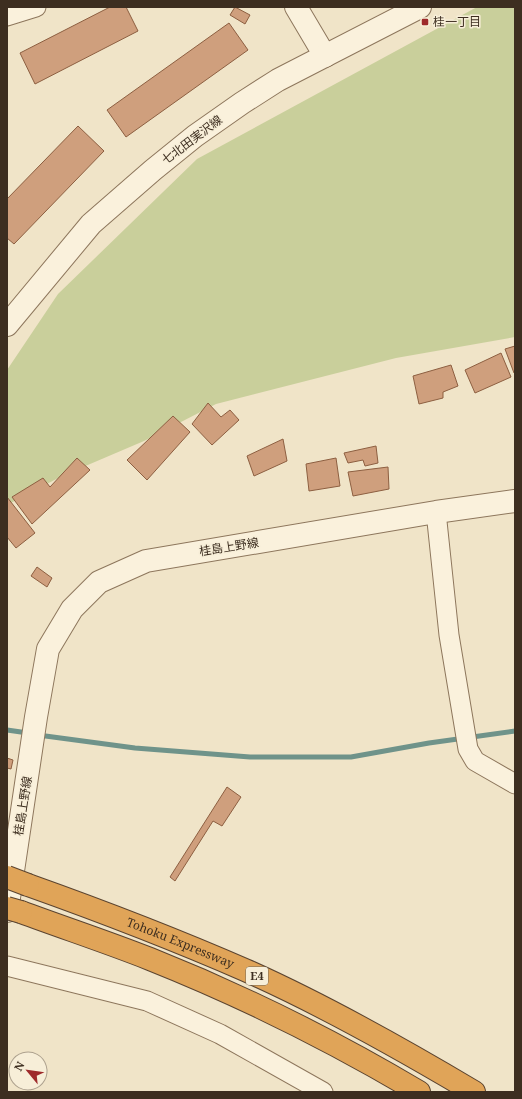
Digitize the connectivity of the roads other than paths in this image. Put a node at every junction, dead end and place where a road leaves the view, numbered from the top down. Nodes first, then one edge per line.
1 (36, 7) edge
2 (296, 7) edge
3 (420, 7) edge
4 (7, 16) edge
5 (325, 56) junction
6 (7, 326) edge
7 (515, 501) edge
8 (436, 512) junction
9 (515, 784) edge
10 (7, 877) edge
11 (12, 910) edge
12 (7, 966) edge
13 (323, 1092) edge
14 (419, 1092) edge
15 (474, 1092) edge

1 - 4 street
2 - 5 street
3 - 5 street, 七北田実沢線
5 - 6 street, 七北田実沢線
7 - 8 street, 桂島上野線
8 - 9 street
8 - 11 street, 桂島上野線
10 - 15 highway, Tohoku Expressway / E4, bridge
11 - 14 highway, E4
12 - 13 street

